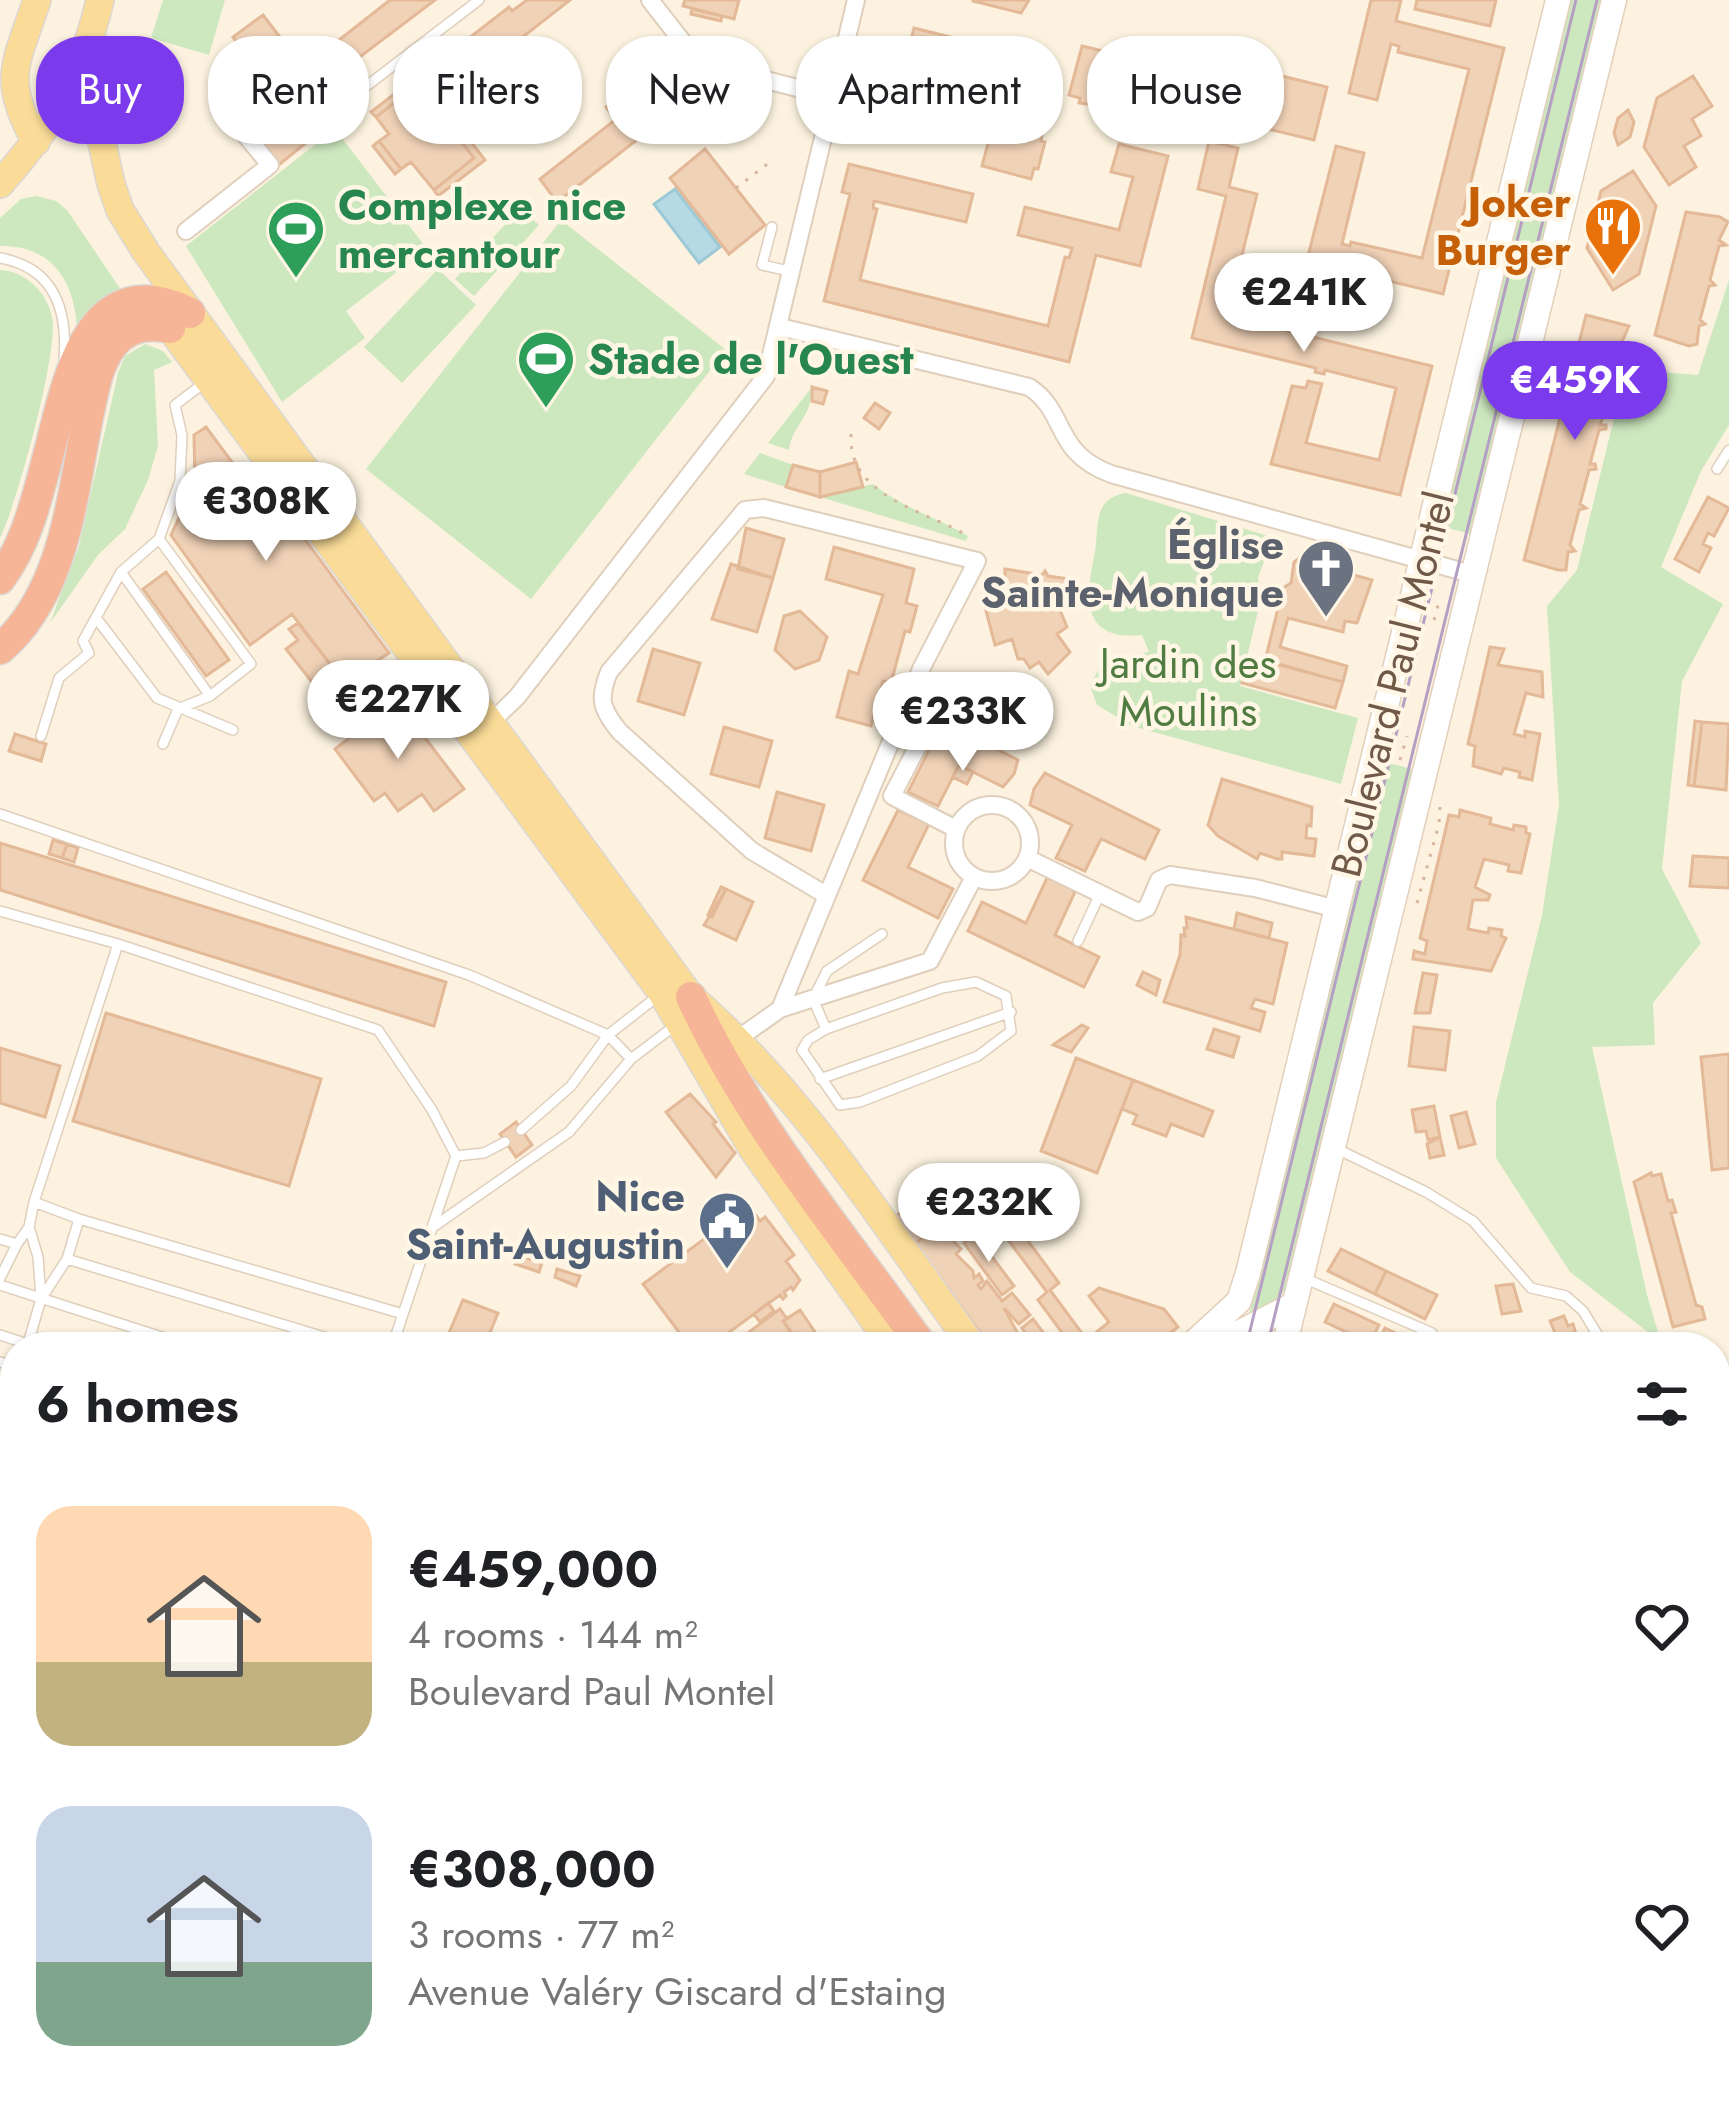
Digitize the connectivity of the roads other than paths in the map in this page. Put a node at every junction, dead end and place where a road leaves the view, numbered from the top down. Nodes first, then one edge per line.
1 (24, 0) edge
2 (38, 0) edge
3 (100, 0) edge
4 (479, 0) edge
5 (650, 0) edge
6 (856, 0) edge
7 (1558, 0) edge
8 (1614, 0) edge
9 (90, 36) edge
10 (847, 36) edge
11 (0, 41) edge
12 (369, 84) edge
13 (796, 88) edge
14 (36, 142) joint
15 (101, 144) edge
16 (252, 144) edge
17 (822, 144) edge
18 (0, 184) edge
19 (772, 227) dead end
20 (186, 231) dead end
21 (0, 258) edge
22 (793, 272) junction
23 (180, 321) junction
24 (780, 326) junction
25 (208, 380) junction
26 (60, 403) junction
27 (1729, 450) edge
28 (1717, 469) dead end
29 (159, 538) junction
30 (1421, 561) junction
31 (121, 572) junction
32 (1475, 574) junction
33 (0, 579) edge
34 (97, 619) junction
35 (0, 649) edge
36 (210, 696) junction
37 (178, 709) junction
38 (492, 721) junction
39 (987, 725) dead end
40 (233, 730) dead end
41 (41, 736) dead end
42 (164, 744) dead end
43 (0, 814) edge
44 (956, 829) junction
45 (1027, 858) junction
46 (974, 877) junction
47 (1100, 894) junction
48 (826, 895) junction
49 (1337, 909) junction
50 (0, 910) edge
51 (882, 934) dead end
52 (1078, 940) dead end
53 (118, 944) junction
54 (930, 961) junction
55 (942, 988) junction
56 (813, 999) junction
57 (677, 1004) junction
58 (780, 1009) junction
59 (1011, 1012) junction
60 (826, 1029) junction
61 (608, 1035) junction
62 (739, 1038) junction
63 (631, 1060) junction
64 (820, 1079) junction
65 (521, 1130) dead end
66 (506, 1142) dead end
67 (1332, 1148) junction
68 (456, 1156) junction
69 (34, 1202) junction
70 (79, 1219) junction
71 (29, 1227) junction
72 (434, 1227) junction
73 (0, 1239) edge
74 (17, 1244) junction
75 (67, 1259) junction
76 (1300, 1276) junction
77 (0, 1282) edge
78 (41, 1299) junction
79 (1293, 1305) junction
80 (403, 1314) junction
81 (33, 1332) edge
82 (146, 1332) edge
83 (308, 1332) edge
84 (397, 1332) edge
85 (882, 1332) edge
86 (912, 1332) edge
87 (962, 1332) edge
88 (1206, 1332) edge
89 (1242, 1332) edge
90 (1287, 1332) edge
91 (1427, 1332) edge
92 (1596, 1332) edge

1 - 11 main road
2 - 14 main road
3 - 9 main road
4 - 12 lane
5 - 13 street
6 - 10 street
7 - 30 main road, Boulevard Paul Montel
8 - 32 main road, Boulevard Paul Montel
14 - 18 main road
15 - 23 main road
16 - 20 street
17 - 22 street
19 - 22 lane
21 - 26 lane
22 - 24 street
23 - 25 main road
23 - 26 highway
23 - 35 highway
23 - 38 main road
24 - 30 street
24 - 38 street
25 - 29 lane
25 - 57 main road
26 - 33 highway
27 - 28 lane
29 - 31 lane
29 - 36 lane
30 - 32 street
30 - 49 main road, Boulevard Paul Montel
31 - 34 lane
31 - 36 lane
32 - 67 main road, Boulevard Paul Montel
34 - 37 lane
34 - 41 lane
36 - 37 lane
37 - 40 lane
37 - 42 lane
38 - 57 main road
39 - 44 street
43 - 61 lane
44 - 45 street
44 - 46 street
45 - 46 street
45 - 47 street
46 - 54 street
47 - 49 street
47 - 52 lane
48 - 48 street
48 - 58 street
49 - 88 main road, Boulevard Paul Montel
50 - 53 lane
51 - 56 lane
53 - 68 lane
53 - 69 lane
54 - 55 lane
54 - 56 street
55 - 59 lane
55 - 60 lane
56 - 58 street
56 - 60 lane
57 - 61 lane
57 - 62 main road
57 - 63 lane
57 - 85 main road
57 - 86 highway
58 - 62 street
59 - 64 lane
59 - 64 lane
60 - 64 lane
61 - 63 lane
61 - 65 lane
62 - 87 main road
63 - 72 lane
66 - 68 lane
67 - 76 main road, Boulevard Paul Montel
67 - 92 lane
68 - 72 lane
69 - 70 lane
69 - 71 lane
70 - 75 lane
70 - 80 lane
71 - 74 lane
71 - 78 lane
72 - 80 lane
73 - 74 lane
74 - 77 lane
75 - 78 lane
75 - 83 lane
76 - 79 main road, Boulevard Paul Montel
76 - 91 lane
77 - 78 lane
78 - 81 lane
78 - 82 lane
79 - 89 main road
79 - 90 main road, Boulevard Paul Montel
80 - 84 lane

